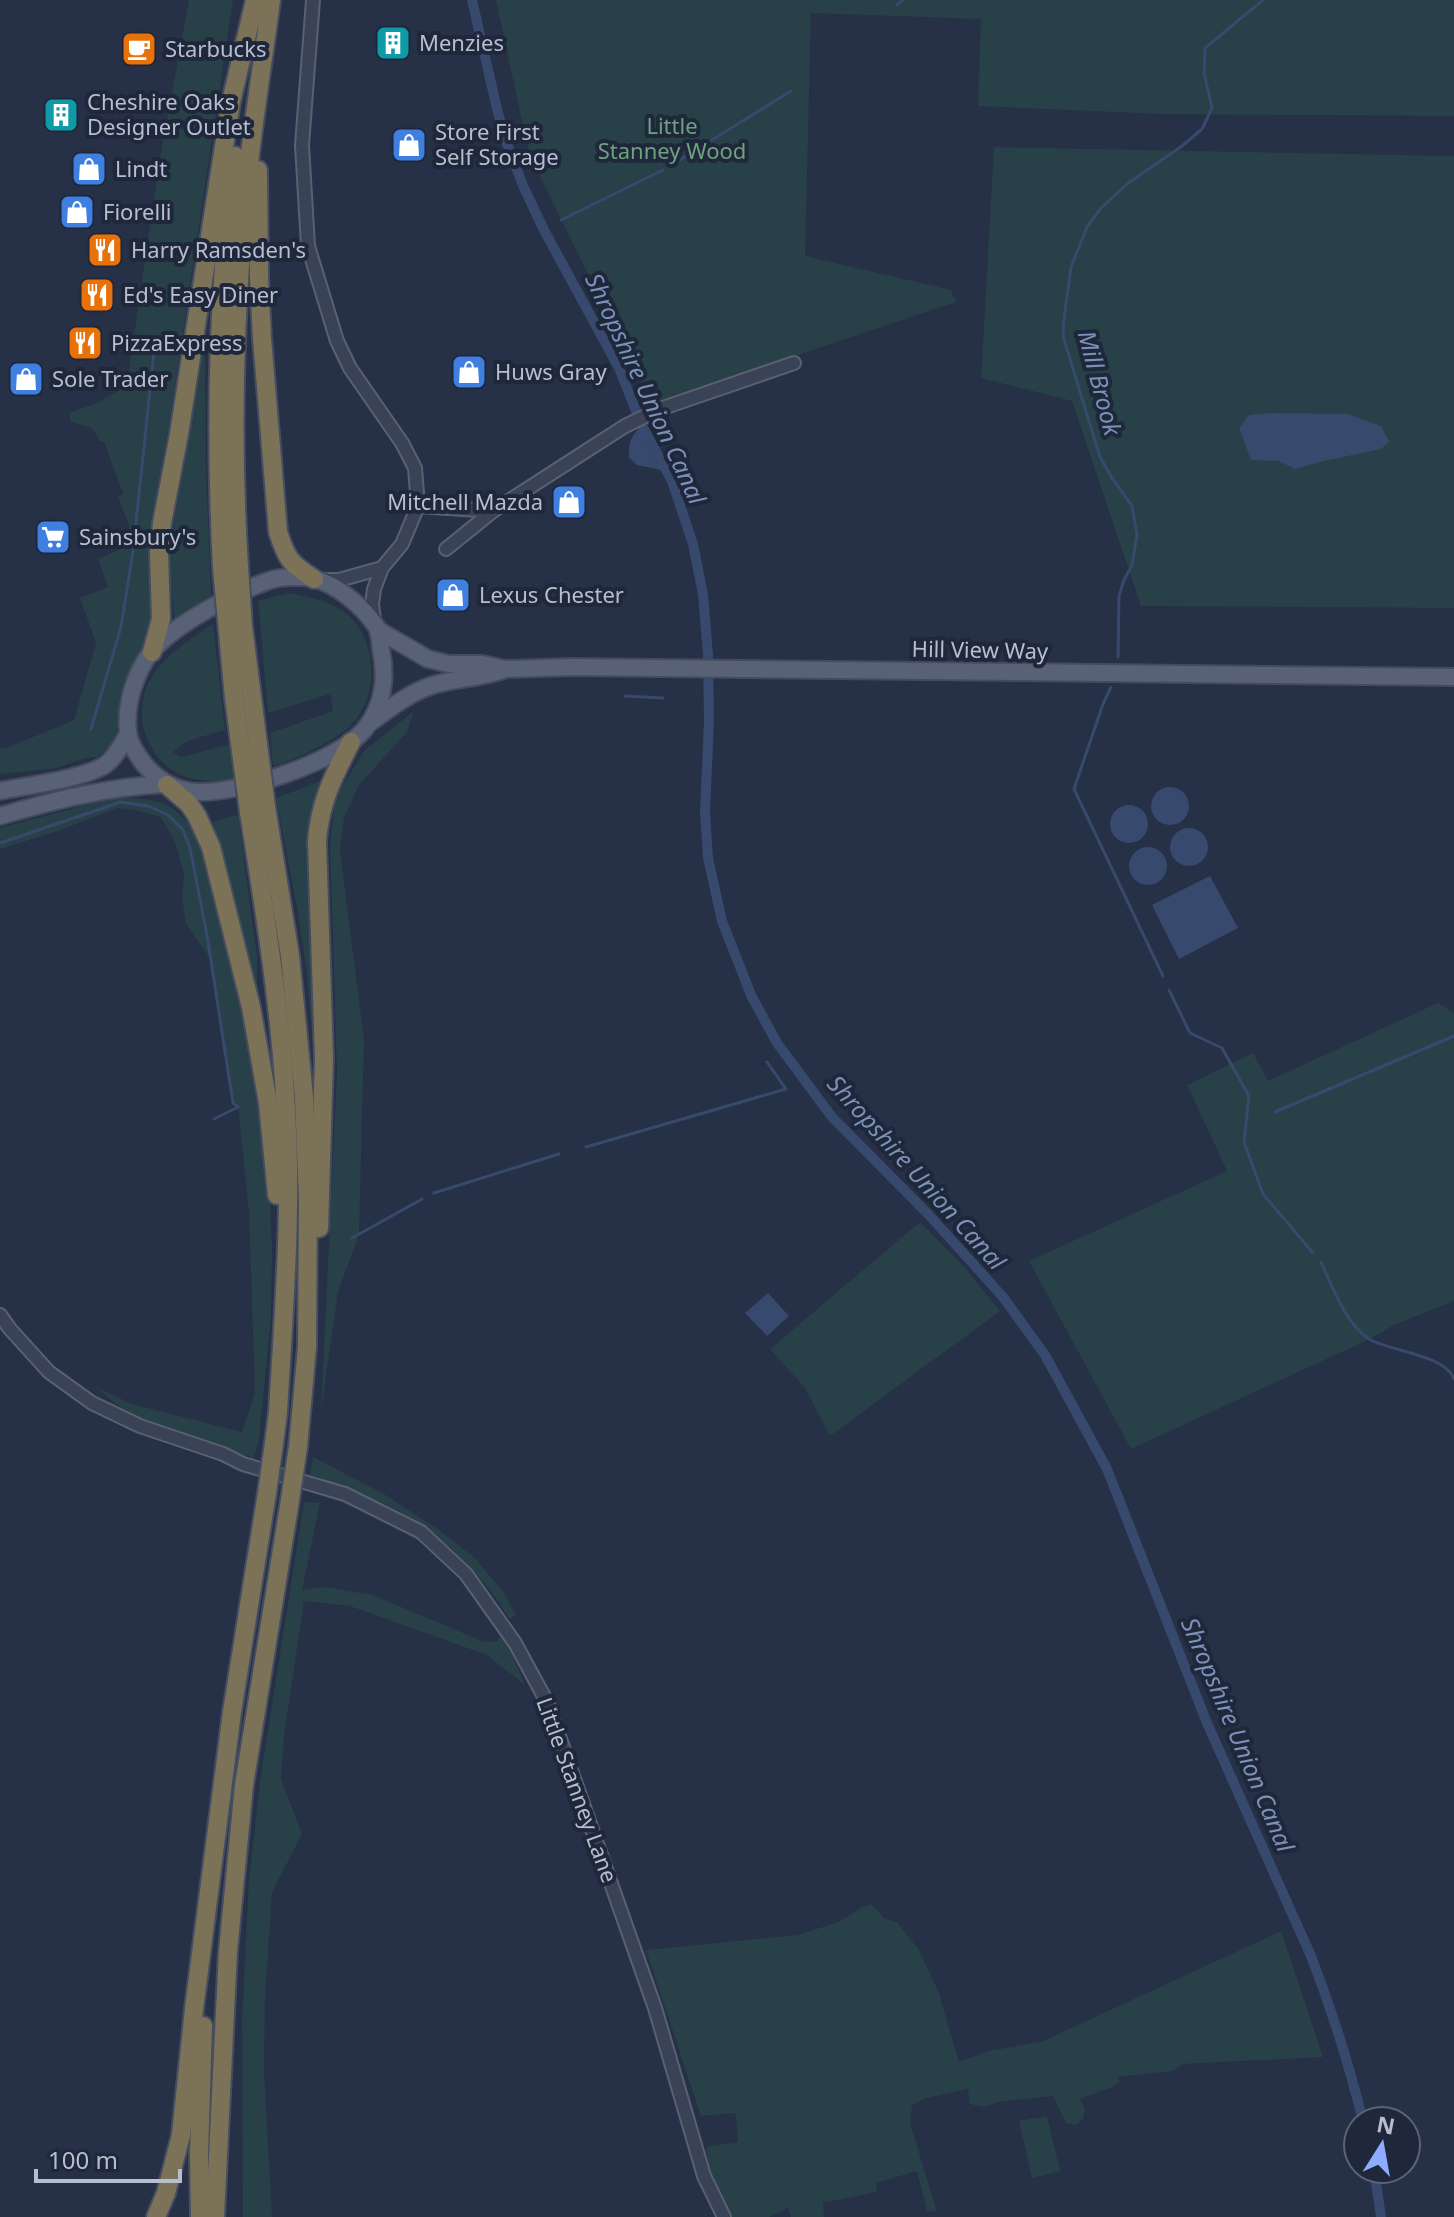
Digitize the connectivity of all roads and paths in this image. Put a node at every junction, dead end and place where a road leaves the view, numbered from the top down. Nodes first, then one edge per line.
1 (255, 0) edge
2 (271, 0) edge
3 (313, 0) edge
4 (260, 91) junction
5 (794, 363) dead end
6 (418, 506) junction
7 (493, 511) junction
8 (446, 549) dead end
9 (230, 568) junction
10 (382, 568) junction
11 (316, 579) junction
12 (376, 628) junction
13 (152, 652) junction
14 (505, 669) junction
15 (1454, 677) edge
16 (370, 722) junction
17 (128, 734) junction
18 (351, 742) junction
19 (166, 784) junction
20 (0, 791) edge
21 (258, 810) junction
22 (0, 816) edge
23 (284, 1314) junction
24 (0, 1315) edge
25 (307, 1347) junction
26 (211, 1875) junction
27 (220, 2107) junction
28 (156, 2217) edge
29 (200, 2217) edge
30 (215, 2217) edge
31 (226, 2217) edge
32 (724, 2217) edge

1 - 9 highway
1 - 13 highway
2 - 4 highway
3 - 6 street
4 - 9 highway
4 - 11 highway
5 - 7 street
6 - 7 street
6 - 10 street
7 - 8 street
9 - 21 highway, bridge
10 - 11 street
10 - 12 street
11 - 12 main road
11 - 13 main road
12 - 14 main road, Hill View Way
12 - 16 main road
13 - 17 main road
14 - 15 main road, Hill View Way
14 - 16 main road, Hill View Way
16 - 18 main road
17 - 19 main road
17 - 20 main road
18 - 19 main road
18 - 25 highway
19 - 22 main road
19 - 23 highway
21 - 23 highway
21 - 25 highway
23 - 26 highway, bridge
24 - 32 street, Little Stanney Lane
25 - 27 highway, bridge
26 - 28 highway
26 - 29 highway
27 - 30 highway
27 - 31 highway

